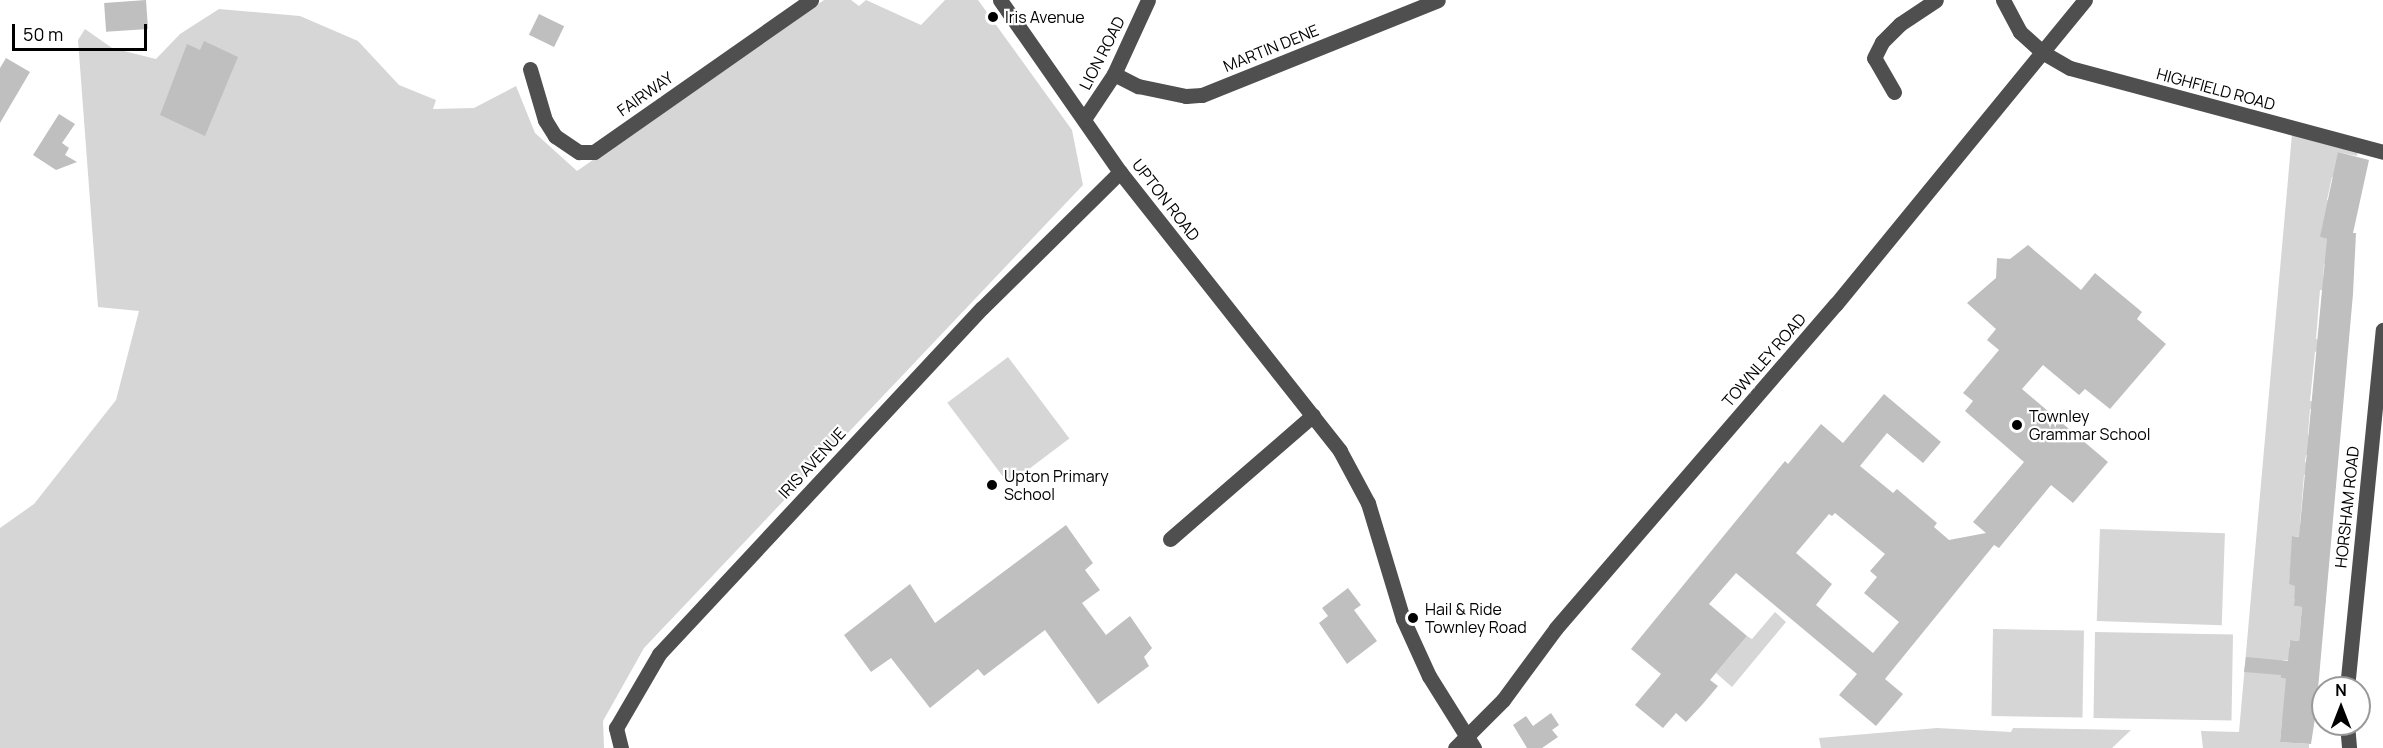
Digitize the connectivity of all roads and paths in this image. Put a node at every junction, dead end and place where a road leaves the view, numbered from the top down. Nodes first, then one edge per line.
1 (811, 0) edge
2 (1000, 0) edge
3 (1148, 0) edge
4 (1438, 0) edge
5 (1936, 0) edge
6 (2003, 0) edge
7 (2085, 0) edge
8 (2042, 52) junction
9 (530, 69) dead end
10 (1114, 74) junction
11 (1894, 92) dead end
12 (1084, 119) junction
13 (2383, 152) edge
14 (1120, 172) junction
15 (2383, 330) edge
16 (1313, 415) junction
17 (1170, 539) dead end
18 (2348, 676) edge
19 (1465, 745) edge
20 (621, 748) edge

1 - 9 street, FAIRWAY
2 - 12 street, UPTON ROAD
3 - 10 street, LION ROAD
4 - 10 street, MARTIN DENE
5 - 11 street
6 - 8 street, HIGHFIELD ROAD
7 - 8 street, TOWNLEY ROAD
8 - 13 street, HIGHFIELD ROAD
8 - 19 street, TOWNLEY ROAD
10 - 12 street, LION ROAD
12 - 14 street, UPTON ROAD
14 - 16 street, UPTON ROAD
14 - 20 street, IRIS AVENUE
15 - 18 street, HORSHAM ROAD
16 - 17 street
16 - 19 street, UPTON ROAD

